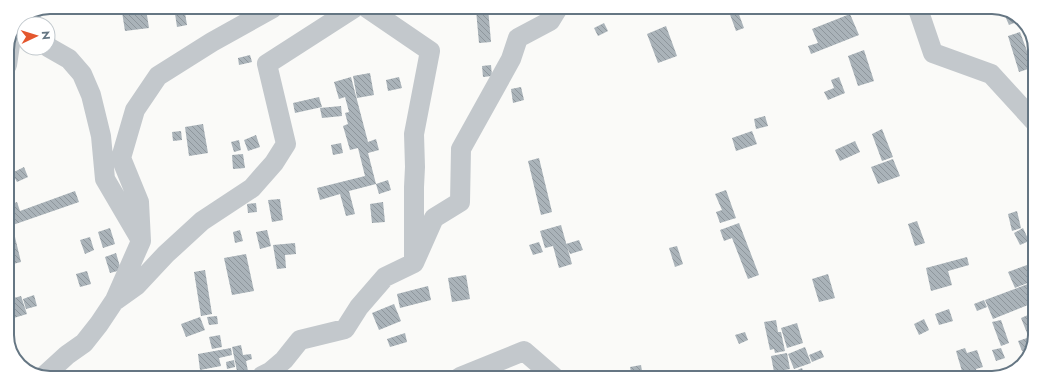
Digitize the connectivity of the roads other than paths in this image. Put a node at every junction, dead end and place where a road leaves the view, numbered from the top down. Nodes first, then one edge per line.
1 (262, 14) edge
2 (345, 14) edge
3 (376, 14) edge
4 (554, 14) edge
5 (920, 14) edge
6 (56, 52) edge
7 (1028, 114) edge
8 (142, 241) junction
9 (414, 263) junction
10 (115, 300) junction
11 (49, 371) edge
12 (271, 371) edge
13 (475, 371) edge
14 (547, 371) edge

1 - 8 street
2 - 10 street
3 - 9 street
4 - 9 street
5 - 7 street
6 - 8 street
8 - 10 street
9 - 12 street
10 - 11 street
13 - 14 street

